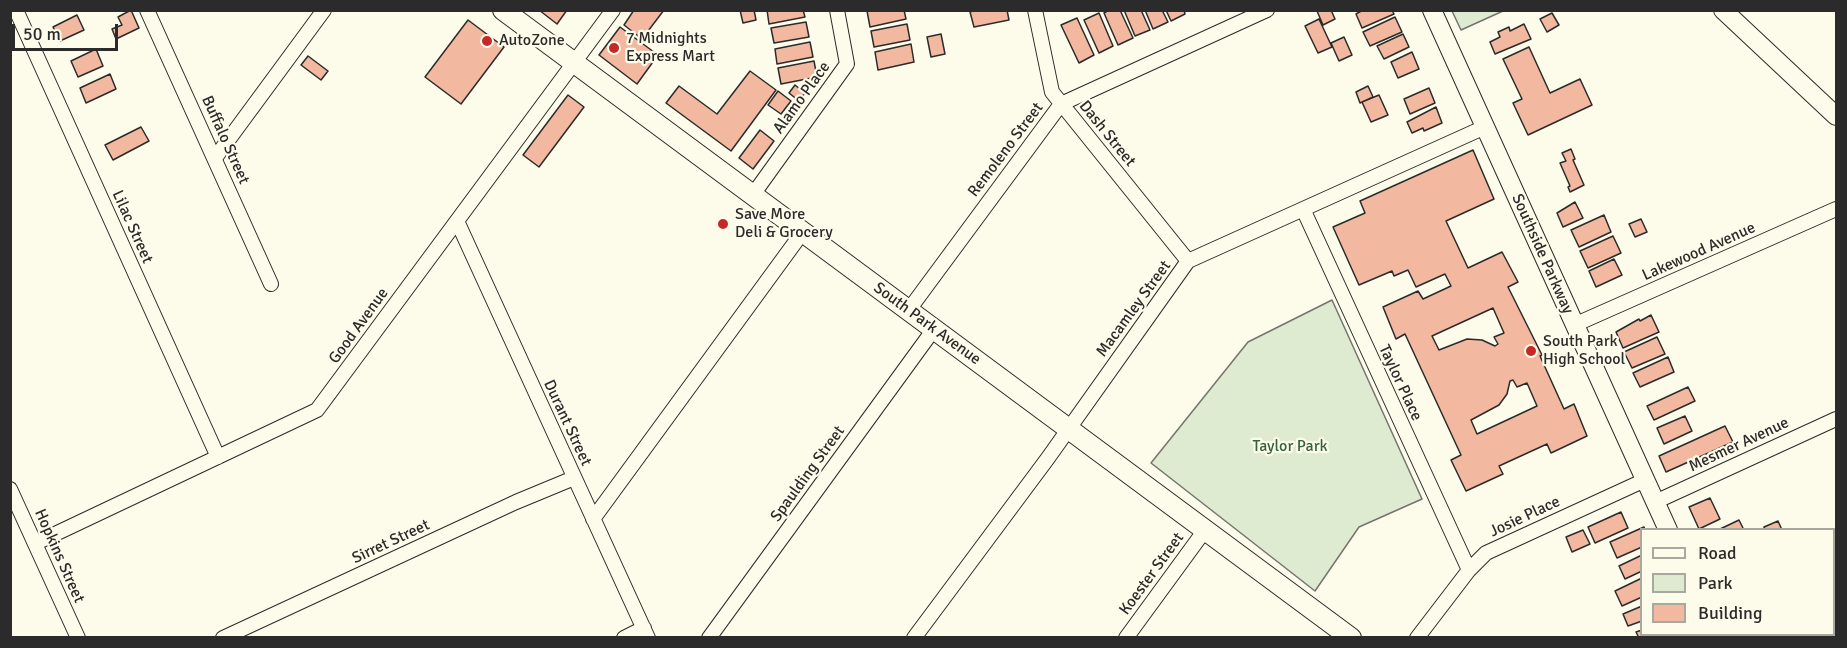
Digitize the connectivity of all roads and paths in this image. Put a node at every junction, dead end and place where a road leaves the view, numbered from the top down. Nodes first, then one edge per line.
1 (16, 10) edge
2 (147, 10) edge
3 (324, 10) edge
4 (503, 10) edge
5 (613, 10) edge
6 (837, 10) edge
7 (1035, 10) edge
8 (1267, 10) edge
9 (1432, 10) edge
10 (1723, 10) edge
11 (574, 63) junction
12 (1061, 104) junction
13 (1836, 116) edge
14 (1485, 127) junction
15 (215, 158) junction
16 (752, 196) junction
17 (1303, 209) junction
18 (1836, 209) edge
19 (457, 221) junction
20 (802, 233) junction
21 (1188, 261) junction
22 (271, 284) dead end
23 (908, 311) junction
24 (1574, 325) junction
25 (934, 329) junction
26 (1836, 419) edge
27 (1069, 428) junction
28 (218, 457) junction
29 (574, 478) junction
30 (1645, 480) junction
31 (10, 489) edge
32 (1655, 502) junction
33 (593, 519) junction
34 (1667, 528) edge
35 (1205, 530) junction
36 (36, 543) junction
37 (1469, 570) junction
38 (646, 633) edge
39 (1344, 635) edge
40 (76, 637) edge
41 (223, 638) edge
42 (624, 638) edge
43 (709, 638) edge
44 (914, 638) edge
45 (1126, 638) edge
46 (1417, 638) edge

1 - 28 street, Lilac Street
2 - 15 street, Buffalo Street
3 - 15 street
4 - 11 main road, South Park Avenue
5 - 11 street, Good Avenue
6 - 16 street, Alamo Place
7 - 12 street, Dash Street
8 - 12 street, Remoleno Street
9 - 14 street, Southside Parkway
10 - 13 street
11 - 16 main road, South Park Avenue
11 - 19 street, Good Avenue
12 - 21 street, Dash Street
12 - 23 street, Remoleno Street
14 - 17 street, Macamley Street
14 - 24 street, Southside Parkway
15 - 22 street, Buffalo Street
16 - 20 main road, South Park Avenue
17 - 21 street, Macamley Street
17 - 37 street, Taylor Place
18 - 24 street, Lakewood Avenue
19 - 28 street, Good Avenue
19 - 29 street, Durant Street
20 - 23 main road, South Park Avenue
20 - 33 street
21 - 27 street, Macamley Street
23 - 25 main road, South Park Avenue
24 - 30 street, Southside Parkway
25 - 27 main road, South Park Avenue
25 - 43 street, Spaulding Street
26 - 32 street, Mesmer Avenue
27 - 35 main road, South Park Avenue
27 - 44 street, Macamley Street
28 - 36 street, Good Avenue
29 - 33 street, Durant Street
29 - 41 street, Sirret Street
30 - 32 street, Southside Parkway
30 - 37 street, Josie Place
31 - 36 street, Hopkins Street
32 - 34 street, Southside Parkway
33 - 38 street, Durant Street
35 - 39 main road, South Park Avenue
35 - 45 street, Koester Street
36 - 40 street, Hopkins Street
37 - 46 street, Josie Place
38 - 42 street

